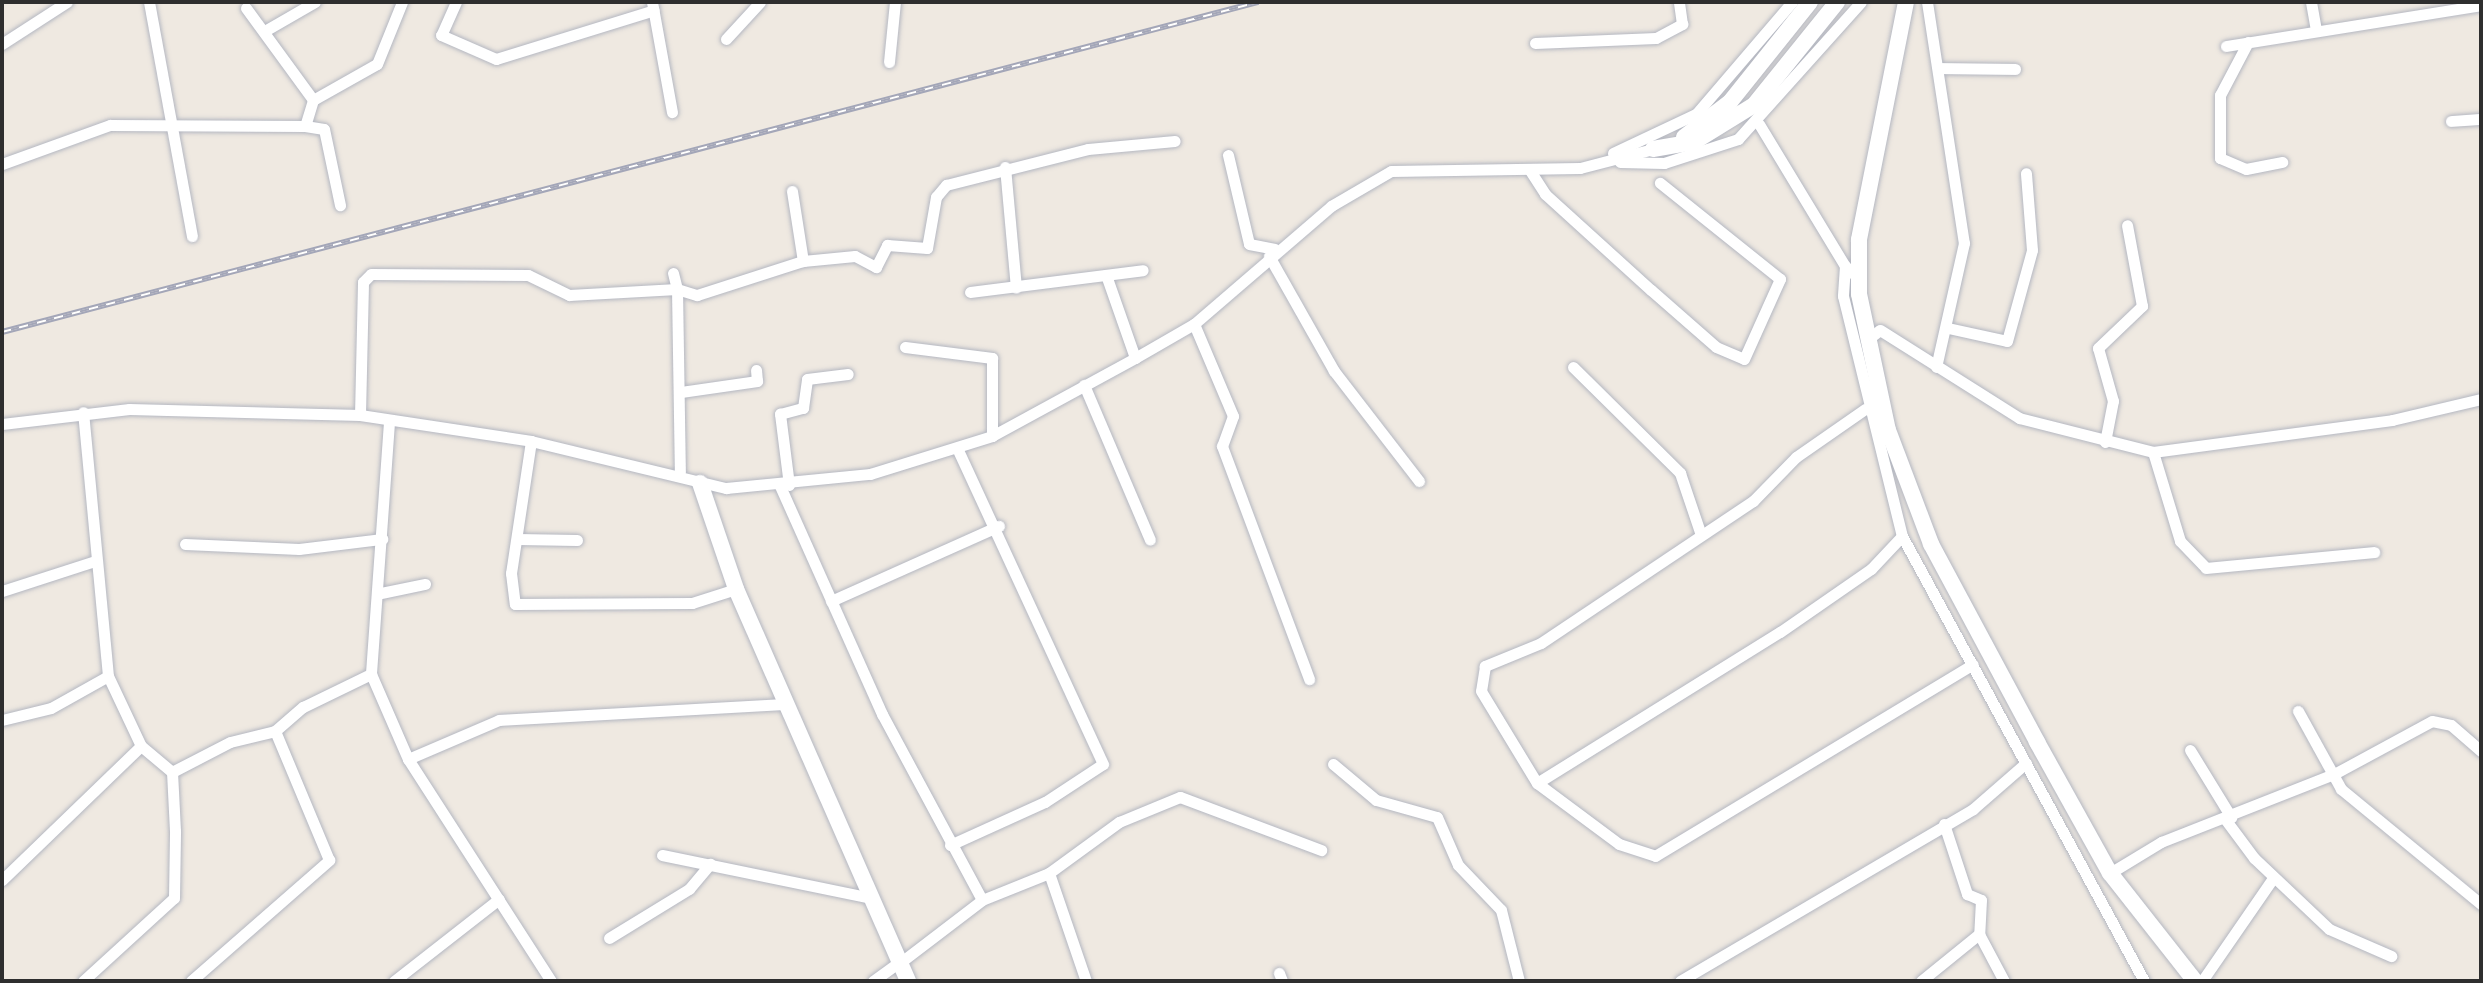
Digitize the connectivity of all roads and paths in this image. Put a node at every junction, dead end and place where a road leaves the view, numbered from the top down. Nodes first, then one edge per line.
1 (67, 2) edge
2 (149, 2) edge
3 (315, 2) edge
4 (402, 2) edge
5 (456, 2) edge
6 (760, 2) edge
7 (895, 2) edge
8 (1679, 2) edge
9 (1837, 2) edge
10 (1861, 2) edge
11 (1906, 2) edge
12 (1927, 2) edge
13 (2311, 2) edge
14 (2478, 4) edge
15 (653, 6) edge
16 (1801, 6) edge
17 (246, 8) dead end
18 (268, 29) junction
19 (2316, 31) junction
20 (726, 39) dead end
21 (2248, 42) junction
22 (1535, 43) dead end
23 (2, 44) edge
24 (2226, 46) dead end
25 (889, 62) dead end
26 (1938, 68) junction
27 (2015, 69) dead end
28 (313, 100) junction
29 (672, 112) dead end
30 (2481, 119) edge
31 (172, 121) junction
32 (2451, 121) dead end
33 (1759, 124) junction
34 (305, 126) junction
35 (1175, 141) dead end
36 (1653, 149) junction
37 (1228, 155) dead end
38 (2282, 162) dead end
39 (2, 164) edge
40 (1005, 167) junction
41 (1580, 168) junction
42 (1529, 169) junction
43 (2026, 173) dead end
44 (1660, 183) dead end
45 (792, 191) dead end
46 (340, 205) dead end
47 (2127, 225) dead end
48 (192, 236) dead end
49 (1272, 253) junction
50 (803, 261) junction
51 (1845, 266) junction
52 (1143, 270) dead end
53 (673, 273) dead end
54 (1106, 275) junction
55 (1858, 278) junction
56 (1016, 288) junction
57 (677, 289) junction
58 (970, 292) dead end
59 (1194, 324) junction
60 (1948, 328) junction
61 (1867, 340) junction
62 (905, 347) dead end
63 (1135, 358) junction
64 (1573, 367) dead end
65 (1936, 367) junction
66 (756, 370) dead end
67 (848, 374) dead end
68 (1084, 385) junction
69 (681, 392) junction
70 (2481, 399) edge
71 (1865, 409) junction
72 (83, 412) junction
73 (360, 415) junction
74 (389, 422) junction
75 (2, 424) edge
76 (992, 436) junction
77 (531, 441) junction
78 (2105, 442) junction
79 (958, 450) junction
80 (2153, 452) junction
81 (680, 472) junction
82 (1419, 481) dead end
83 (700, 483) junction
84 (784, 486) junction
85 (999, 526) junction
86 (1700, 532) junction
87 (1902, 536) junction
88 (382, 539) junction
89 (517, 539) junction
90 (577, 540) dead end
91 (1150, 540) dead end
92 (185, 544) dead end
93 (2374, 552) dead end
94 (92, 562) junction
95 (425, 584) dead end
96 (736, 589) junction
97 (2, 591) edge
98 (381, 593) junction
99 (831, 601) junction
100 (1973, 664) junction
101 (371, 674) junction
102 (108, 676) junction
103 (1309, 679) dead end
104 (788, 704) junction
105 (2298, 711) dead end
106 (2, 720) edge
107 (275, 731) junction
108 (141, 746) junction
109 (2190, 750) dead end
110 (2481, 751) edge
111 (408, 759) junction
112 (2026, 763) junction
113 (1333, 764) dead end
114 (172, 772) junction
115 (2334, 774) junction
116 (1537, 783) junction
117 (2228, 818) junction
118 (1944, 824) junction
119 (950, 845) junction
120 (1321, 850) dead end
121 (662, 855) dead end
122 (710, 864) junction
123 (1049, 873) junction
124 (2110, 873) junction
125 (2273, 878) junction
126 (2, 880) edge
127 (871, 898) junction
128 (499, 899) junction
129 (982, 900) junction
130 (2481, 904) edge
131 (609, 938) dead end
132 (1980, 941) junction
133 (2391, 956) dead end
134 (900, 962) junction
135 (83, 981) edge
136 (191, 981) edge
137 (394, 981) edge
138 (551, 981) edge
139 (873, 981) edge
140 (908, 981) edge
141 (1086, 981) edge
142 (1519, 981) edge
143 (1680, 981) edge
144 (1921, 981) edge
145 (2004, 981) edge
146 (2144, 981) edge
147 (2195, 981) edge
148 (2202, 981) edge

1 - 23 street
2 - 31 street
3 - 18 street
4 - 28 street
5 - 15 street
6 - 20 street
7 - 25 street
8 - 22 street
9 - 36 main road
10 - 33 street
11 - 55 main road
12 - 26 street
13 - 19 street
14 - 19 street
15 - 29 street
16 - 36 main road
16 - 41 street
17 - 18 street
18 - 28 street
19 - 21 street
21 - 24 street
21 - 38 street
26 - 27 street
26 - 60 street
28 - 34 street
30 - 32 street
31 - 34 street
31 - 39 street
31 - 48 street
33 - 41 street
33 - 51 street
34 - 46 street
35 - 40 street
36 - 41 street
37 - 49 street
40 - 50 street
40 - 56 street
41 - 42 street
42 - 44 street
42 - 49 street
43 - 60 street
45 - 50 street
47 - 78 street
49 - 59 street
49 - 82 street
50 - 57 street
51 - 55 street
51 - 71 street
52 - 54 street
53 - 57 street
54 - 56 street
54 - 63 street
55 - 61 main road
56 - 58 street
57 - 69 street
57 - 73 street
59 - 63 street
59 - 103 street
60 - 65 street
61 - 65 street
61 - 124 main road
62 - 76 street
63 - 68 street
64 - 86 street
65 - 78 street
66 - 69 street
67 - 84 street
68 - 76 street
68 - 91 street
69 - 81 street
70 - 80 street
71 - 86 street
71 - 87 street
72 - 73 street
72 - 75 street
72 - 94 street
73 - 74 street
74 - 77 street
74 - 88 street
76 - 79 street
77 - 81 street
77 - 89 street
78 - 80 street
79 - 84 street
79 - 85 street
80 - 93 street
81 - 83 street
83 - 84 street
83 - 96 main road
84 - 99 street
85 - 99 street
85 - 119 street
86 - 116 street
87 - 100 street
87 - 116 street
88 - 92 street
88 - 98 street
89 - 90 street
89 - 96 street
94 - 97 street
94 - 102 street
95 - 98 street
96 - 104 main road
98 - 101 street
99 - 119 street
100 - 112 street
100 - 116 street
101 - 107 street
101 - 111 street
102 - 106 street
102 - 108 street
104 - 111 street
104 - 127 main road
105 - 115 street
107 - 114 street
107 - 136 street
108 - 114 street
108 - 126 street
109 - 117 street
110 - 115 street
111 - 128 street
112 - 118 street
112 - 146 street
113 - 142 street
114 - 135 street
115 - 117 street
115 - 130 street
117 - 124 street
117 - 125 street
118 - 132 street
118 - 143 street
119 - 129 street
120 - 123 street
121 - 122 street
122 - 127 street
122 - 131 street
123 - 129 street
123 - 141 street
124 - 147 main road
125 - 133 street
125 - 148 street
127 - 134 main road
128 - 137 street
128 - 138 street
129 - 134 street
132 - 144 street
132 - 145 street
134 - 139 street
134 - 140 main road

